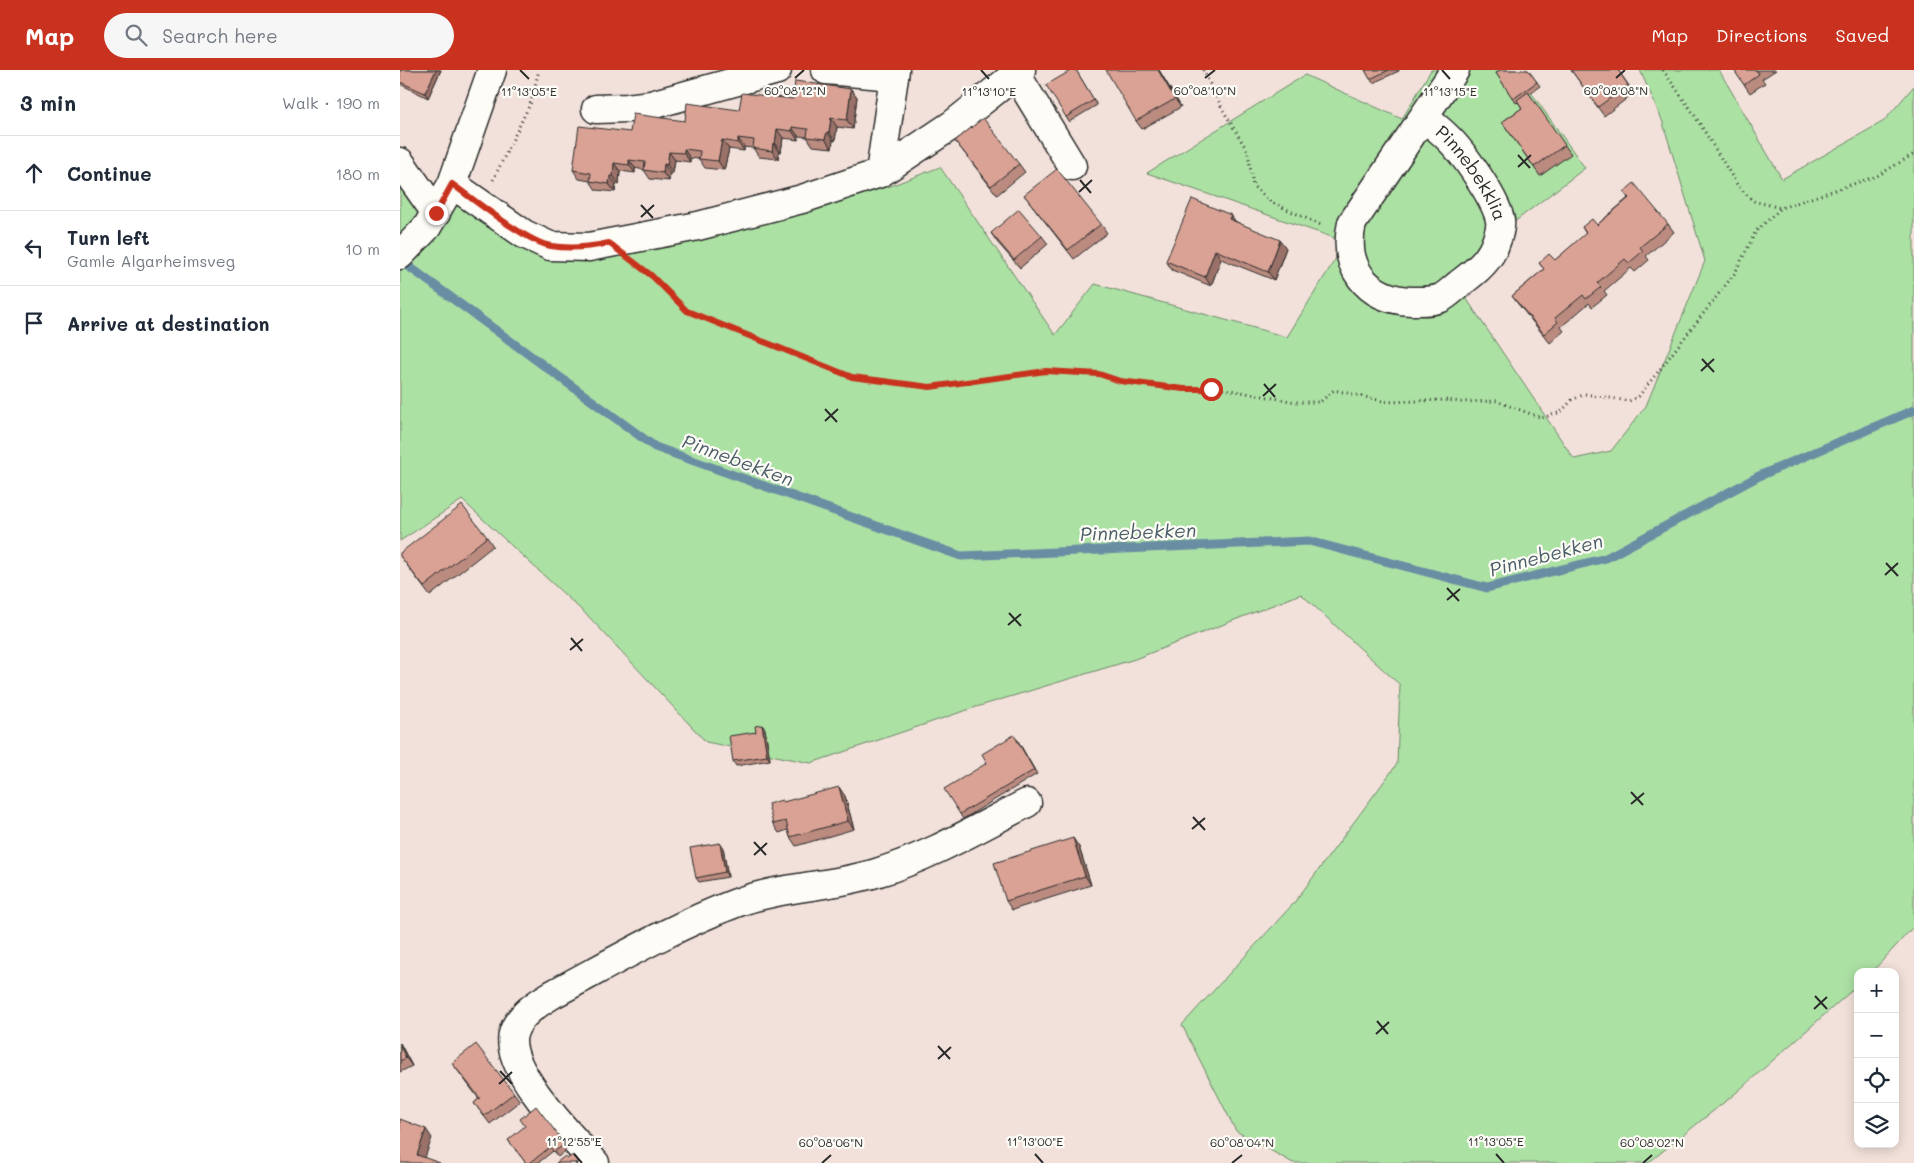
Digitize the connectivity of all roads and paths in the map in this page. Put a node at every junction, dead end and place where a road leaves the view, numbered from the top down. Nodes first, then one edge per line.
1 (492, 70) edge
2 (539, 70) edge
3 (777, 70) edge
4 (826, 70) edge
5 (1203, 70) edge
6 (1455, 70) edge
7 (1663, 70) edge
8 (1018, 72) edge
9 (895, 73) edge
10 (723, 77) edge
11 (596, 109) dead end
12 (1424, 117) junction
13 (1914, 154) edge
14 (400, 162) edge
15 (1072, 166) dead end
16 (880, 174) junction
17 (452, 184) junction
18 (480, 204) junction
19 (1780, 208) junction
20 (436, 213) junction
21 (1348, 238) junction
22 (609, 243) junction
23 (400, 255) edge
24 (1027, 803) dead end
25 (595, 1163) edge

1 - 17 street
2 - 18 path
3 - 10 street
4 - 9 street
5 - 21 path
6 - 12 street, Pinnebekklia
7 - 19 path
8 - 15 street
8 - 16 street
9 - 16 street
10 - 11 street
12 - 21 street, Pinnebekklia
12 - 21 street, Pinnebekklia
13 - 19 path
14 - 20 street
16 - 22 street
17 - 18 street
17 - 20 street
18 - 22 street
19 - 22 path
20 - 23 street
24 - 25 street

